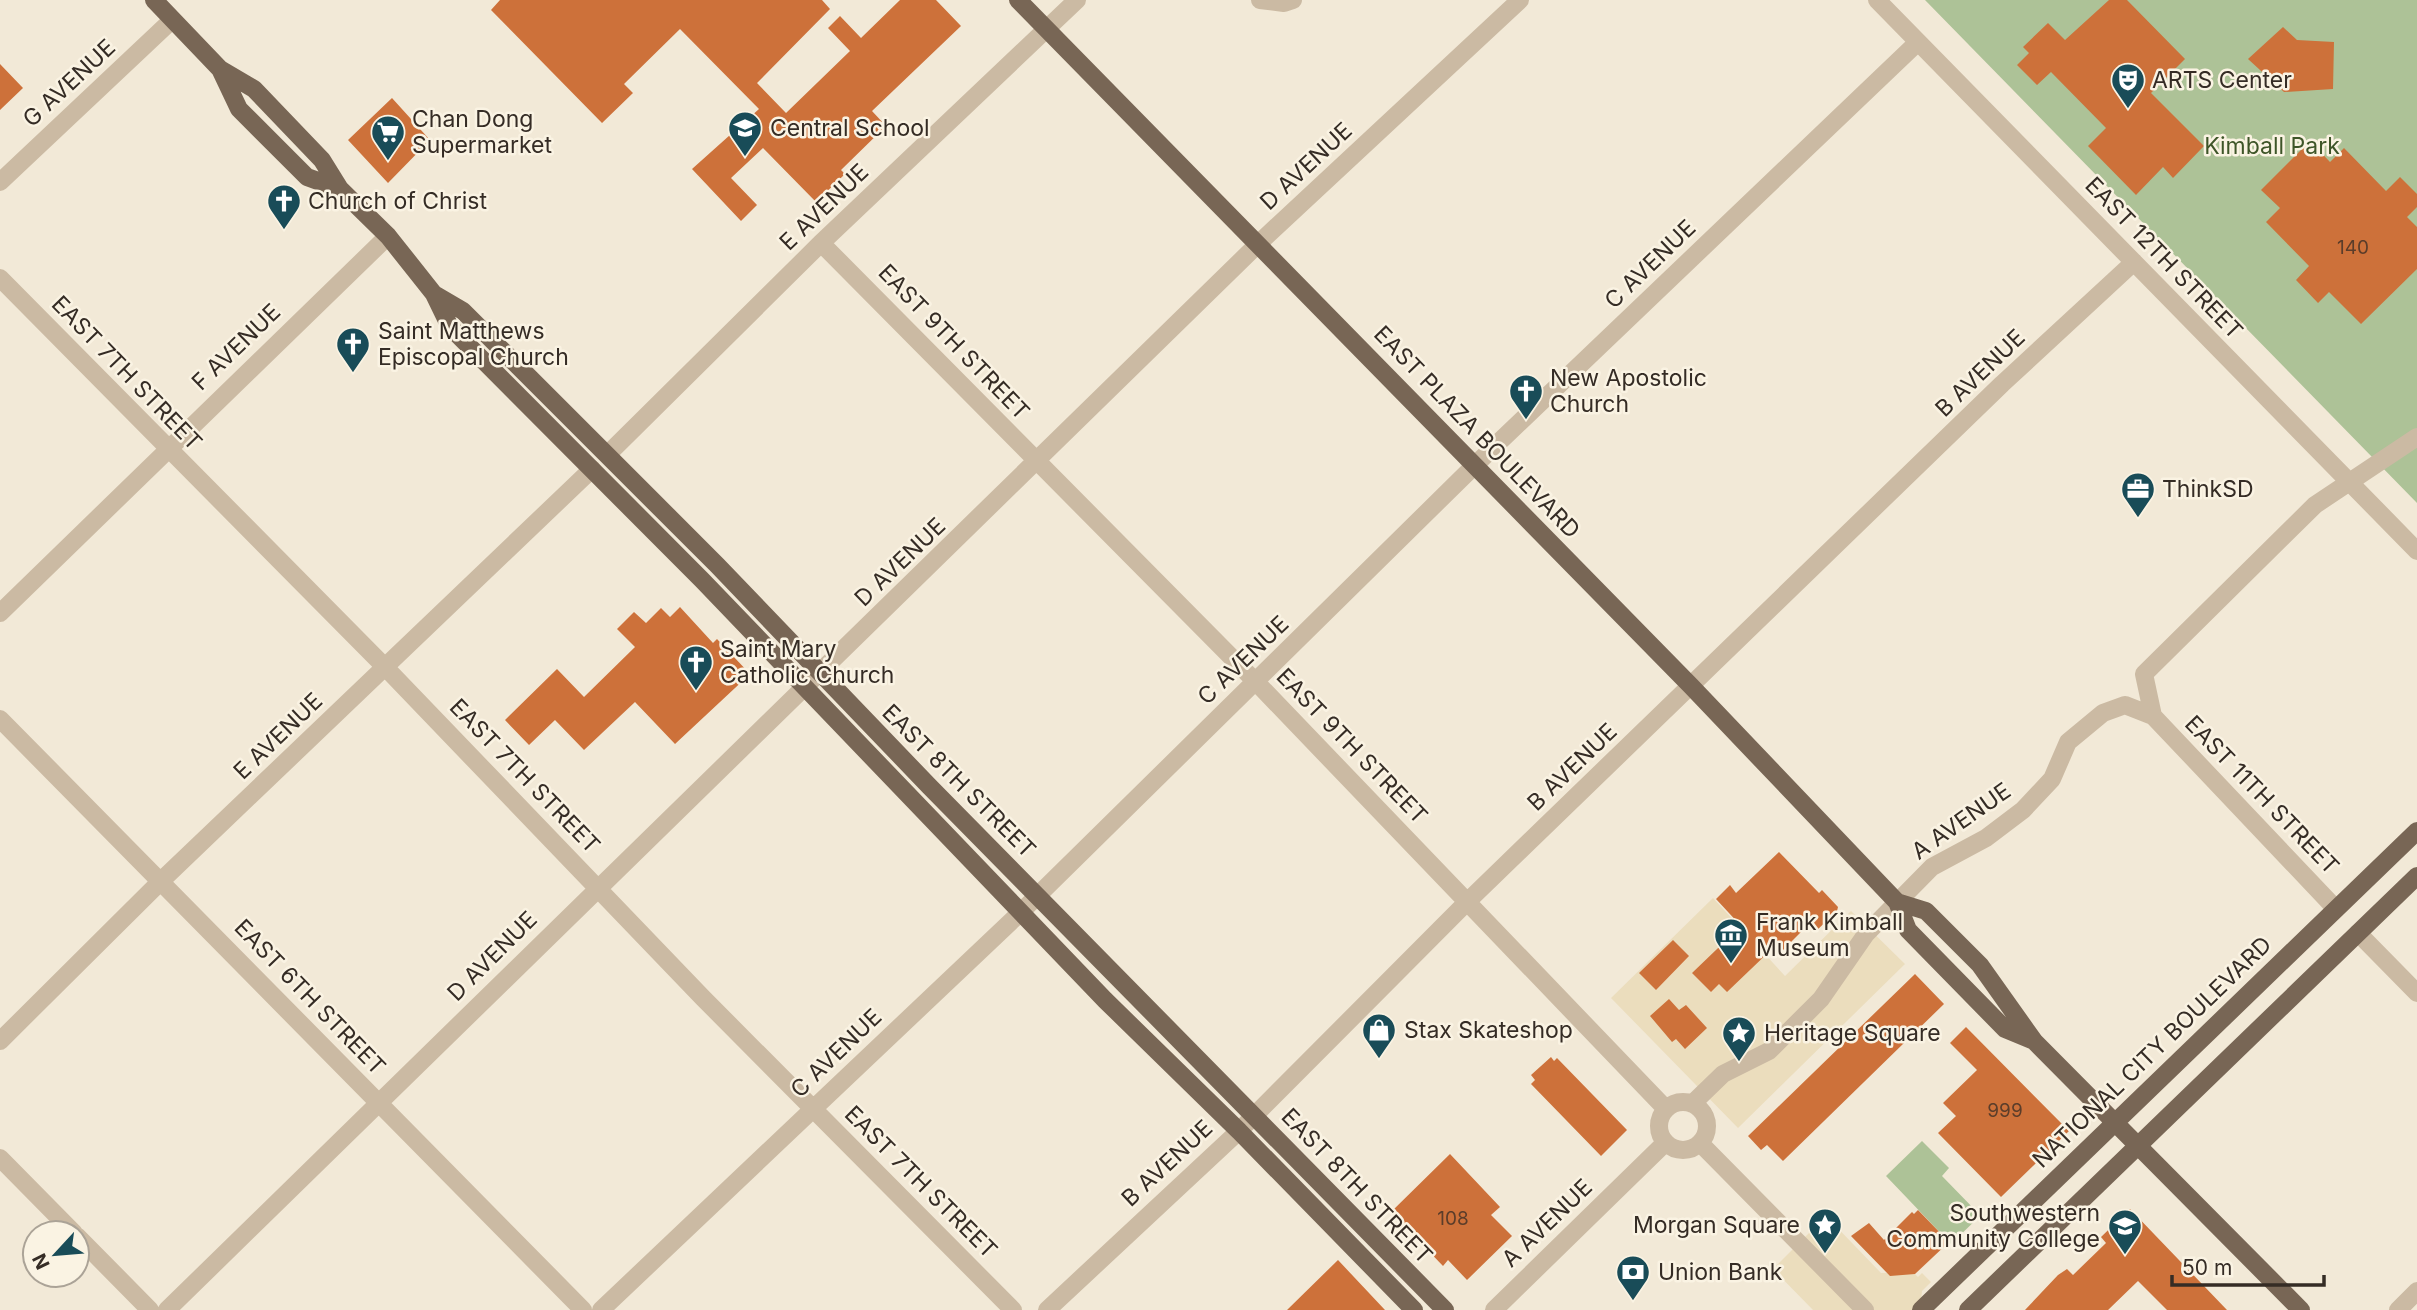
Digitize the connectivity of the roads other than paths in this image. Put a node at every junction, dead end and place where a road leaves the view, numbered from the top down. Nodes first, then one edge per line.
1 (153, 0) edge
2 (1018, 0) edge
3 (1077, 0) edge
4 (1260, 0) edge
5 (1293, 0) edge
6 (1520, 0) edge
7 (1877, 0) edge
8 (172, 20) junction
9 (1047, 29) junction
10 (1918, 42) junction
11 (0, 182) edge
12 (388, 236) junction
13 (821, 243) junction
14 (1259, 243) junction
15 (2134, 262) junction
16 (0, 278) edge
17 (434, 294) junction
18 (2417, 437) edge
19 (166, 448) junction
20 (608, 454) junction
21 (1037, 463) junction
22 (1475, 465) junction
23 (592, 469) junction
24 (2348, 481) junction
25 (2417, 551) edge
26 (0, 613) edge
27 (385, 667) junction
28 (819, 673) junction
29 (1256, 682) junction
30 (804, 686) junction
31 (1691, 686) junction
32 (2152, 716) junction
33 (0, 719) edge
34 (2417, 831) edge
35 (2417, 876) edge
36 (162, 880) junction
37 (598, 886) junction
38 (1037, 895) junction
39 (1468, 901) junction
40 (1897, 902) junction
41 (2336, 909) junction
42 (1022, 911) junction
43 (2358, 933) junction
44 (2417, 993) edge
45 (0, 1041) edge
46 (2034, 1041) junction
47 (379, 1102) junction
48 (1692, 1104) junction
49 (813, 1109) junction
50 (1666, 1109) junction
51 (1254, 1115) junction
52 (2116, 1121) junction
53 (1239, 1130) junction
54 (1665, 1143) junction
55 (1700, 1143) junction
56 (2139, 1144) junction
57 (0, 1158) edge
58 (60, 1219) edge
59 (91, 1250) edge
60 (2417, 1292) edge
61 (150, 1310) edge
62 (167, 1310) edge
63 (583, 1310) edge
64 (601, 1310) edge
65 (1013, 1310) edge
66 (1047, 1310) edge
67 (1414, 1310) edge
68 (1445, 1310) edge
69 (1494, 1310) edge
70 (1865, 1310) edge
71 (1921, 1310) edge
72 (1968, 1310) edge
73 (2301, 1310) edge
74 (2398, 1310) edge

1 - 8 main road, EAST 8TH STREET
2 - 9 main road, EAST PLAZA BOULEVARD
3 - 9 street, E AVENUE
4 - 5 street
6 - 14 street, D AVENUE
7 - 10 street, EAST 12TH STREET
8 - 11 street, G AVENUE
8 - 12 main road, EAST 8TH STREET
9 - 13 street, E AVENUE
9 - 14 main road, EAST PLAZA BOULEVARD
10 - 15 street, EAST 12TH STREET
10 - 22 street, C AVENUE
12 - 17 main road, EAST 8TH STREET
12 - 19 street, F AVENUE
13 - 20 street, E AVENUE
13 - 21 street, EAST 9TH STREET
14 - 21 street, D AVENUE
14 - 22 main road, EAST PLAZA BOULEVARD
15 - 24 street, EAST 12TH STREET
15 - 31 street, B AVENUE
16 - 19 street, EAST 7TH STREET
17 - 20 main road, EAST 8TH STREET
17 - 23 main road, EAST 8TH STREET
18 - 24 street
19 - 26 street, F AVENUE
19 - 27 street, EAST 7TH STREET
20 - 28 main road, EAST 8TH STREET
21 - 28 street, D AVENUE
21 - 29 street, EAST 9TH STREET
22 - 29 street, C AVENUE
22 - 31 main road, EAST PLAZA BOULEVARD
23 - 27 street, E AVENUE
23 - 30 main road, EAST 8TH STREET
24 - 25 street, EAST 12TH STREET
24 - 32 street
27 - 36 street, E AVENUE
27 - 37 street, EAST 7TH STREET
28 - 30 street, D AVENUE
28 - 38 main road, EAST 8TH STREET
29 - 38 street, C AVENUE
29 - 39 street, EAST 9TH STREET
30 - 37 street, D AVENUE
30 - 42 main road, EAST 8TH STREET
31 - 39 street, B AVENUE
31 - 40 main road, EAST PLAZA BOULEVARD
32 - 40 street, A AVENUE
32 - 41 street, EAST 11TH STREET
33 - 36 street, EAST 6TH STREET
34 - 41 main road, NATIONAL CITY BOULEVARD
35 - 43 main road
36 - 45 street, E AVENUE
36 - 47 street, EAST 6TH STREET
37 - 47 street, D AVENUE
37 - 49 street, EAST 7TH STREET
38 - 42 street, C AVENUE
38 - 51 main road, EAST 8TH STREET
39 - 50 street, EAST 9TH STREET
39 - 51 street, B AVENUE
40 - 46 main road, EAST PLAZA BOULEVARD
40 - 46 main road, EAST PLAZA BOULEVARD
40 - 48 street, A AVENUE
41 - 52 main road, NATIONAL CITY BOULEVARD
42 - 49 street, C AVENUE
42 - 53 main road, EAST 8TH STREET
43 - 44 street
43 - 56 main road
46 - 52 main road, EAST PLAZA BOULEVARD
47 - 62 street, D AVENUE
47 - 63 street, EAST 6TH STREET
48 - 50 street
48 - 55 street
49 - 64 street, C AVENUE
49 - 65 street, EAST 7TH STREET
50 - 54 street
51 - 53 street, B AVENUE
51 - 68 main road, EAST 8TH STREET
52 - 56 main road, EAST PLAZA BOULEVARD
52 - 71 main road, NATIONAL CITY BOULEVARD
53 - 66 street, B AVENUE
53 - 67 main road, EAST 8TH STREET
54 - 55 street
54 - 69 street, A AVENUE
55 - 70 street
56 - 72 main road
56 - 73 main road, EAST PLAZA BOULEVARD
57 - 58 street
59 - 61 street
60 - 74 street

